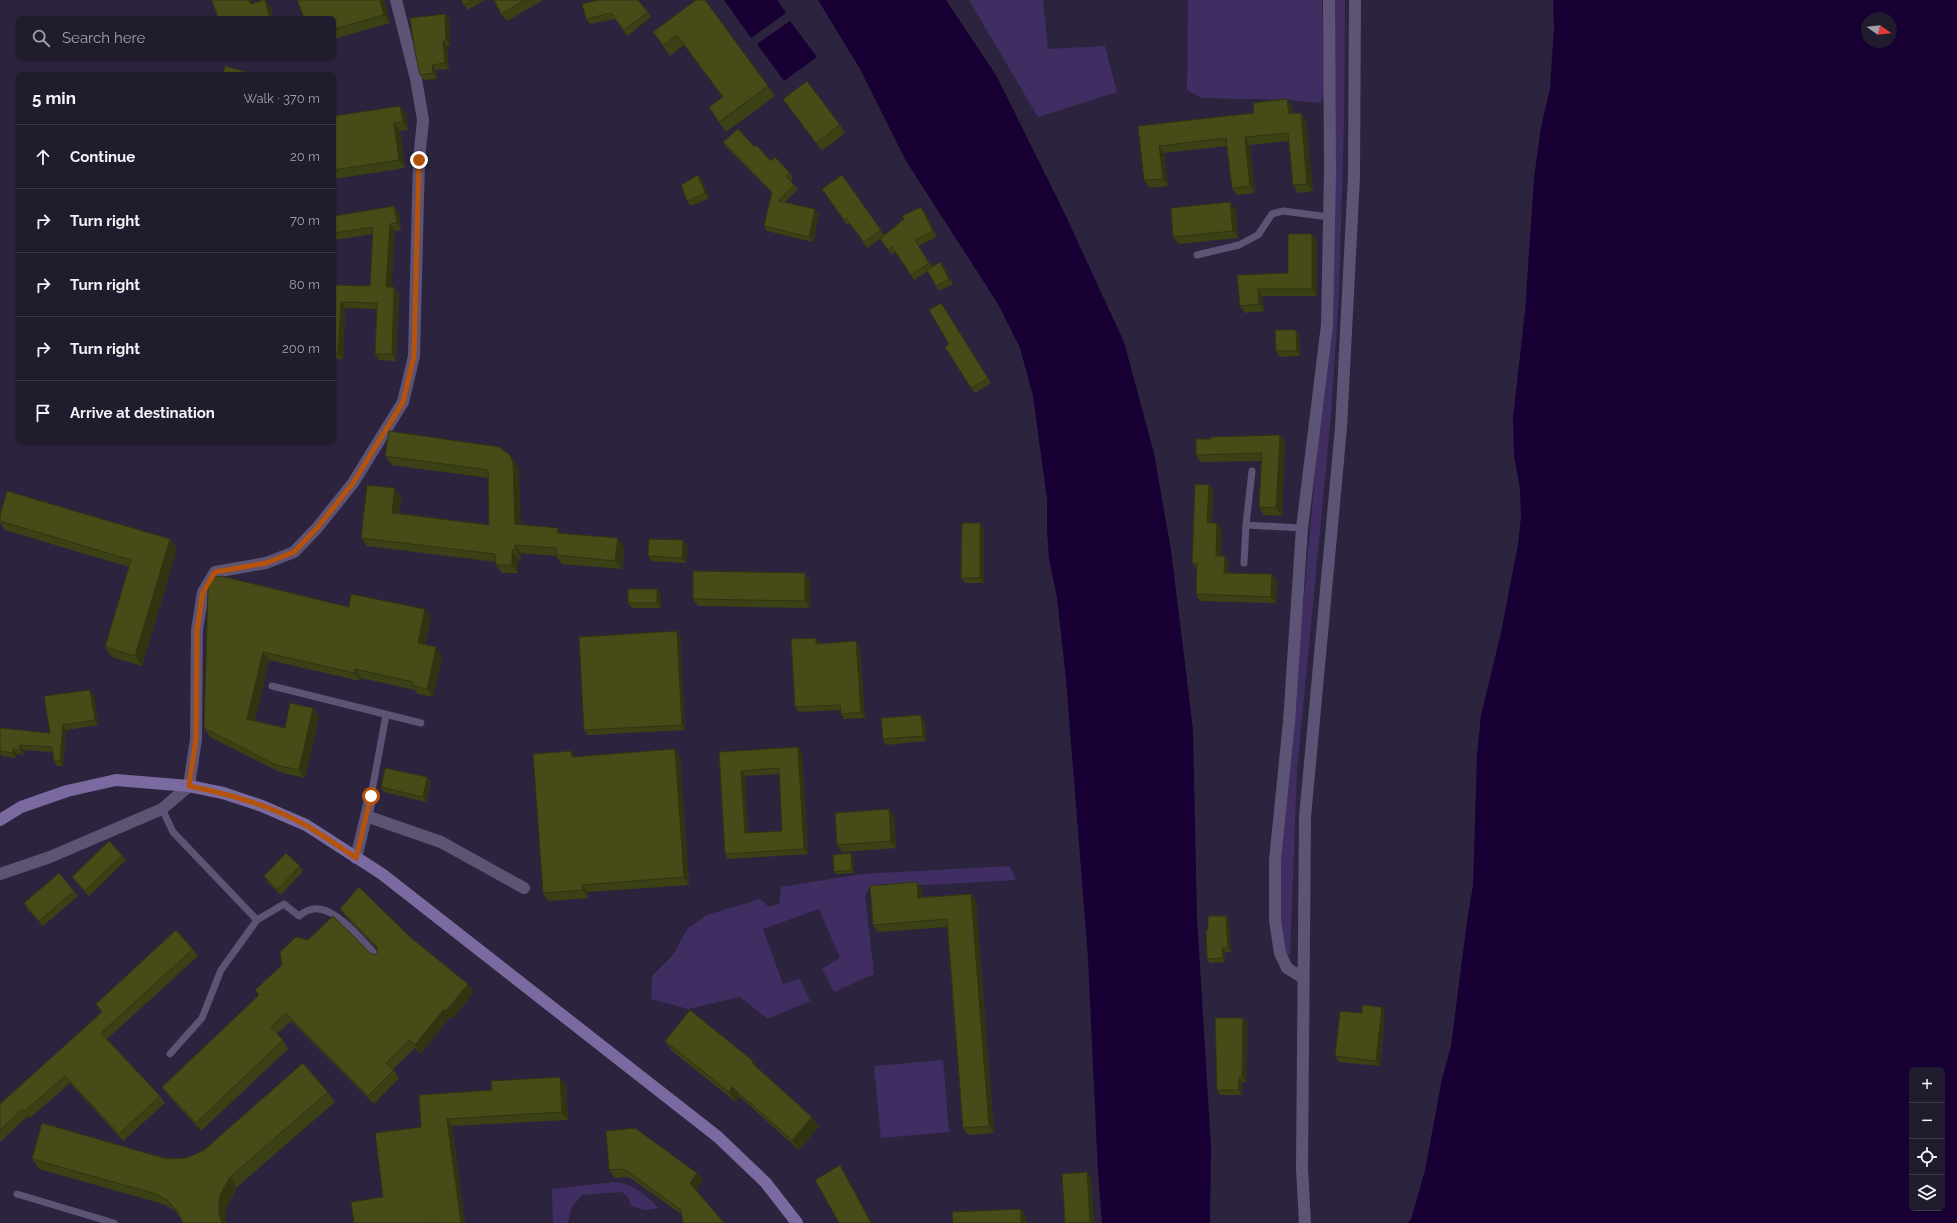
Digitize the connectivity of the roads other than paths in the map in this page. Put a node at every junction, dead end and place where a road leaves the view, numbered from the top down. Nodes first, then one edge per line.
1 (396, 0) edge
2 (1329, 0) edge
3 (1355, 0) edge
4 (1329, 217) junction
5 (1197, 255) dead end
6 (1252, 471) dead end
7 (1246, 525) junction
8 (1302, 528) junction
9 (1244, 563) dead end
10 (272, 686) dead end
11 (386, 715) junction
12 (421, 723) dead end
13 (189, 786) junction
14 (371, 796) joint
15 (162, 809) junction
16 (366, 816) junction
17 (0, 820) edge
18 (356, 858) junction
19 (0, 874) edge
20 (524, 888) dead end
21 (257, 920) junction
22 (379, 958) edge
23 (1303, 978) junction
24 (170, 1054) dead end
25 (17, 1194) dead end
26 (114, 1223) edge
27 (797, 1223) edge
28 (1305, 1223) edge

1 - 13 street
2 - 4 street
3 - 23 street
4 - 5 lane
4 - 8 street
6 - 7 lane
7 - 8 lane
7 - 9 lane
8 - 23 street
10 - 11 lane
11 - 12 lane
11 - 14 lane
13 - 15 street
13 - 17 main road
13 - 18 main road
14 - 16 street
15 - 19 street
15 - 21 lane
16 - 18 street
16 - 20 street
18 - 27 main road
21 - 22 lane
21 - 24 lane
23 - 28 street
25 - 26 lane

